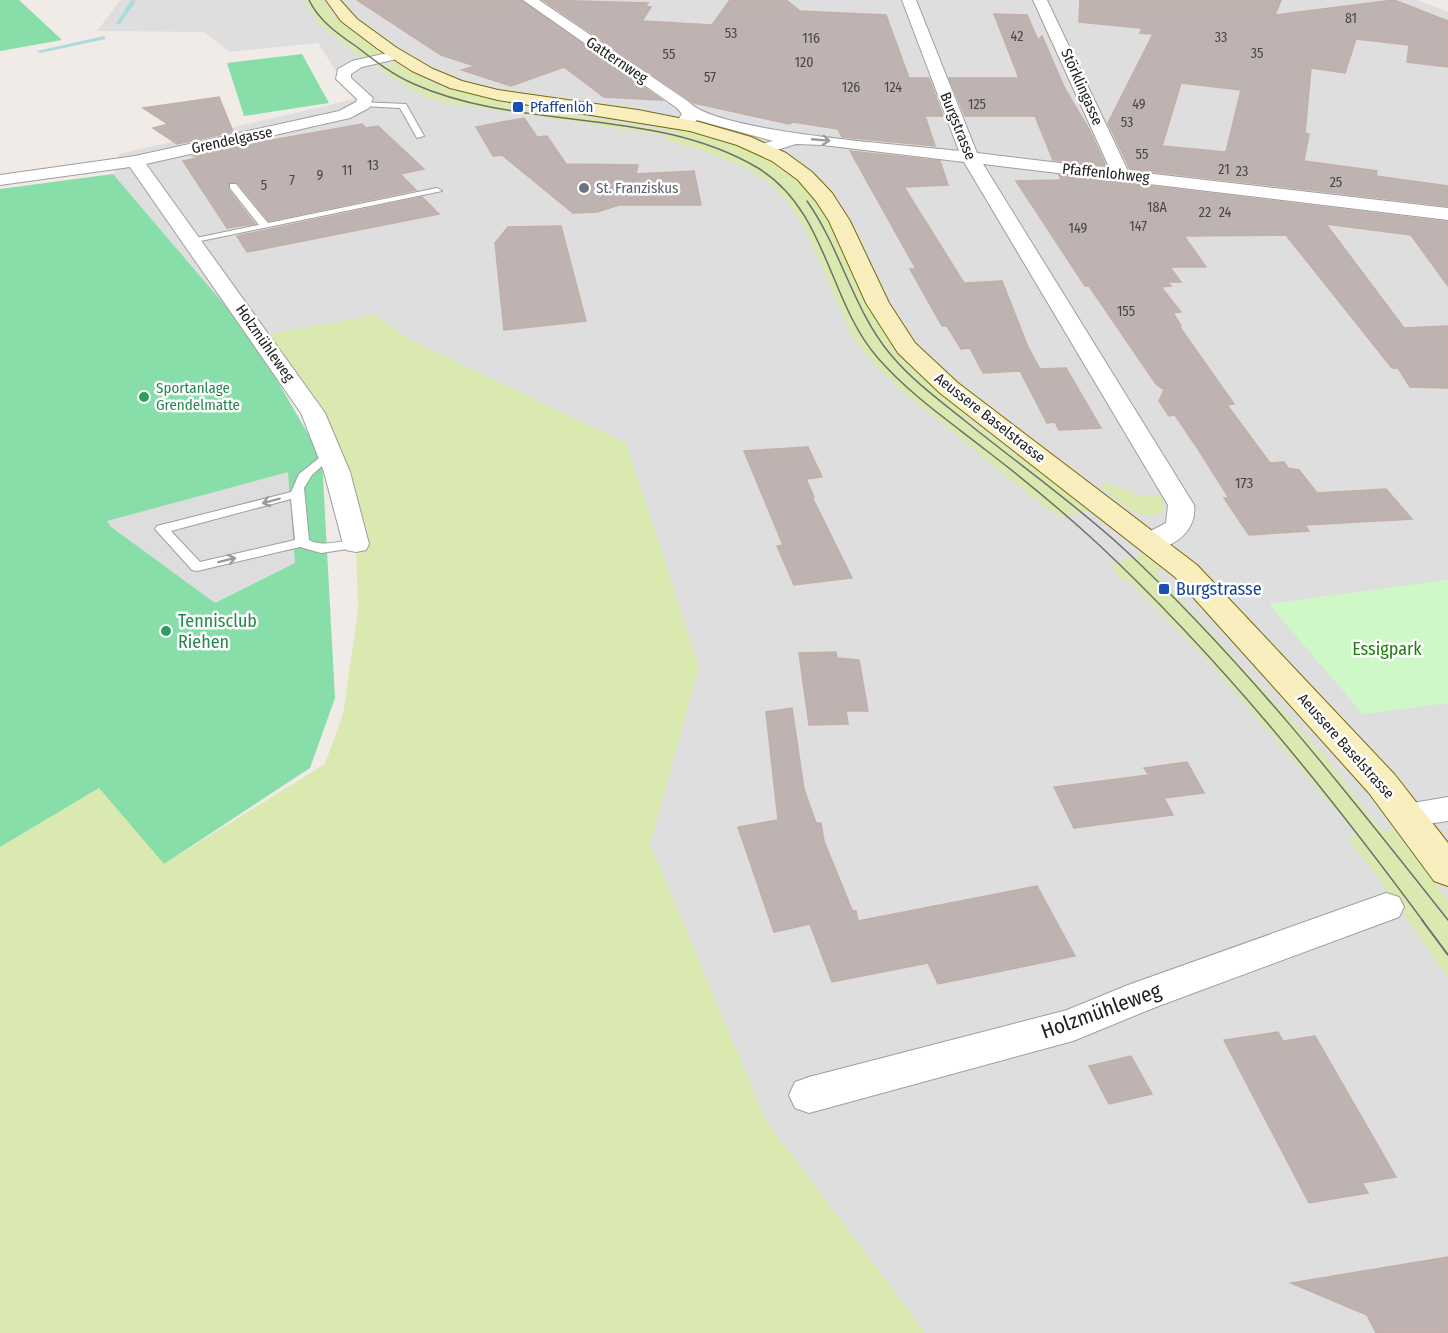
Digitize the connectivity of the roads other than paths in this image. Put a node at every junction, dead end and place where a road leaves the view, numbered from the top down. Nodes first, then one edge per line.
1 (333, 0) edge
2 (530, 0) edge
3 (909, 0) edge
4 (1040, 0) edge
5 (396, 55) junction
6 (363, 104) junction
7 (687, 118) junction
8 (420, 136) dead end
9 (795, 140) junction
10 (764, 149) junction
11 (970, 157) junction
12 (135, 161) junction
13 (1121, 174) junction
14 (0, 180) edge
15 (233, 186) dead end
16 (437, 192) dead end
17 (1448, 214) edge
18 (265, 226) junction
19 (195, 241) junction
20 (328, 455) junction
21 (297, 494) junction
22 (302, 542) junction
23 (1151, 542) junction
24 (356, 543) joint
25 (1448, 809) edge
26 (1407, 815) junction
27 (1448, 871) edge
28 (1386, 907) dead end
29 (809, 1095) dead end

1 - 5 main road, Aeussere Baselstrasse
2 - 7 street, Gatternweg
3 - 11 street, Burgstrasse
4 - 13 street, Störklingasse
5 - 6 street
5 - 7 main road, Aeussere Baselstrasse
6 - 8 lane
6 - 12 street, Grendelgasse
7 - 9 street, Gatternweg
7 - 10 main road, Aeussere Baselstrasse
9 - 10 street, Pfaffenlohweg
9 -> 11 street, Pfaffenlohweg
10 - 23 main road, Aeussere Baselstrasse
11 - 13 street, Pfaffenlohweg
11 - 23 street, Burgstrasse
12 - 14 street, Grendelgasse
12 - 19 street, Holzmühleweg
13 - 17 street, Pfaffenlohweg
15 - 18 lane
16 - 18 lane
18 - 19 lane
19 - 20 street, Holzmühleweg
20 - 21 lane
20 - 24 street, Holzmühleweg
21 - 22 lane
21 -> 22 lane
22 - 24 lane
23 - 26 main road, Aeussere Baselstrasse
25 - 26 street
26 - 27 main road, Aeussere Baselstrasse
28 - 29 street, Holzmühleweg

